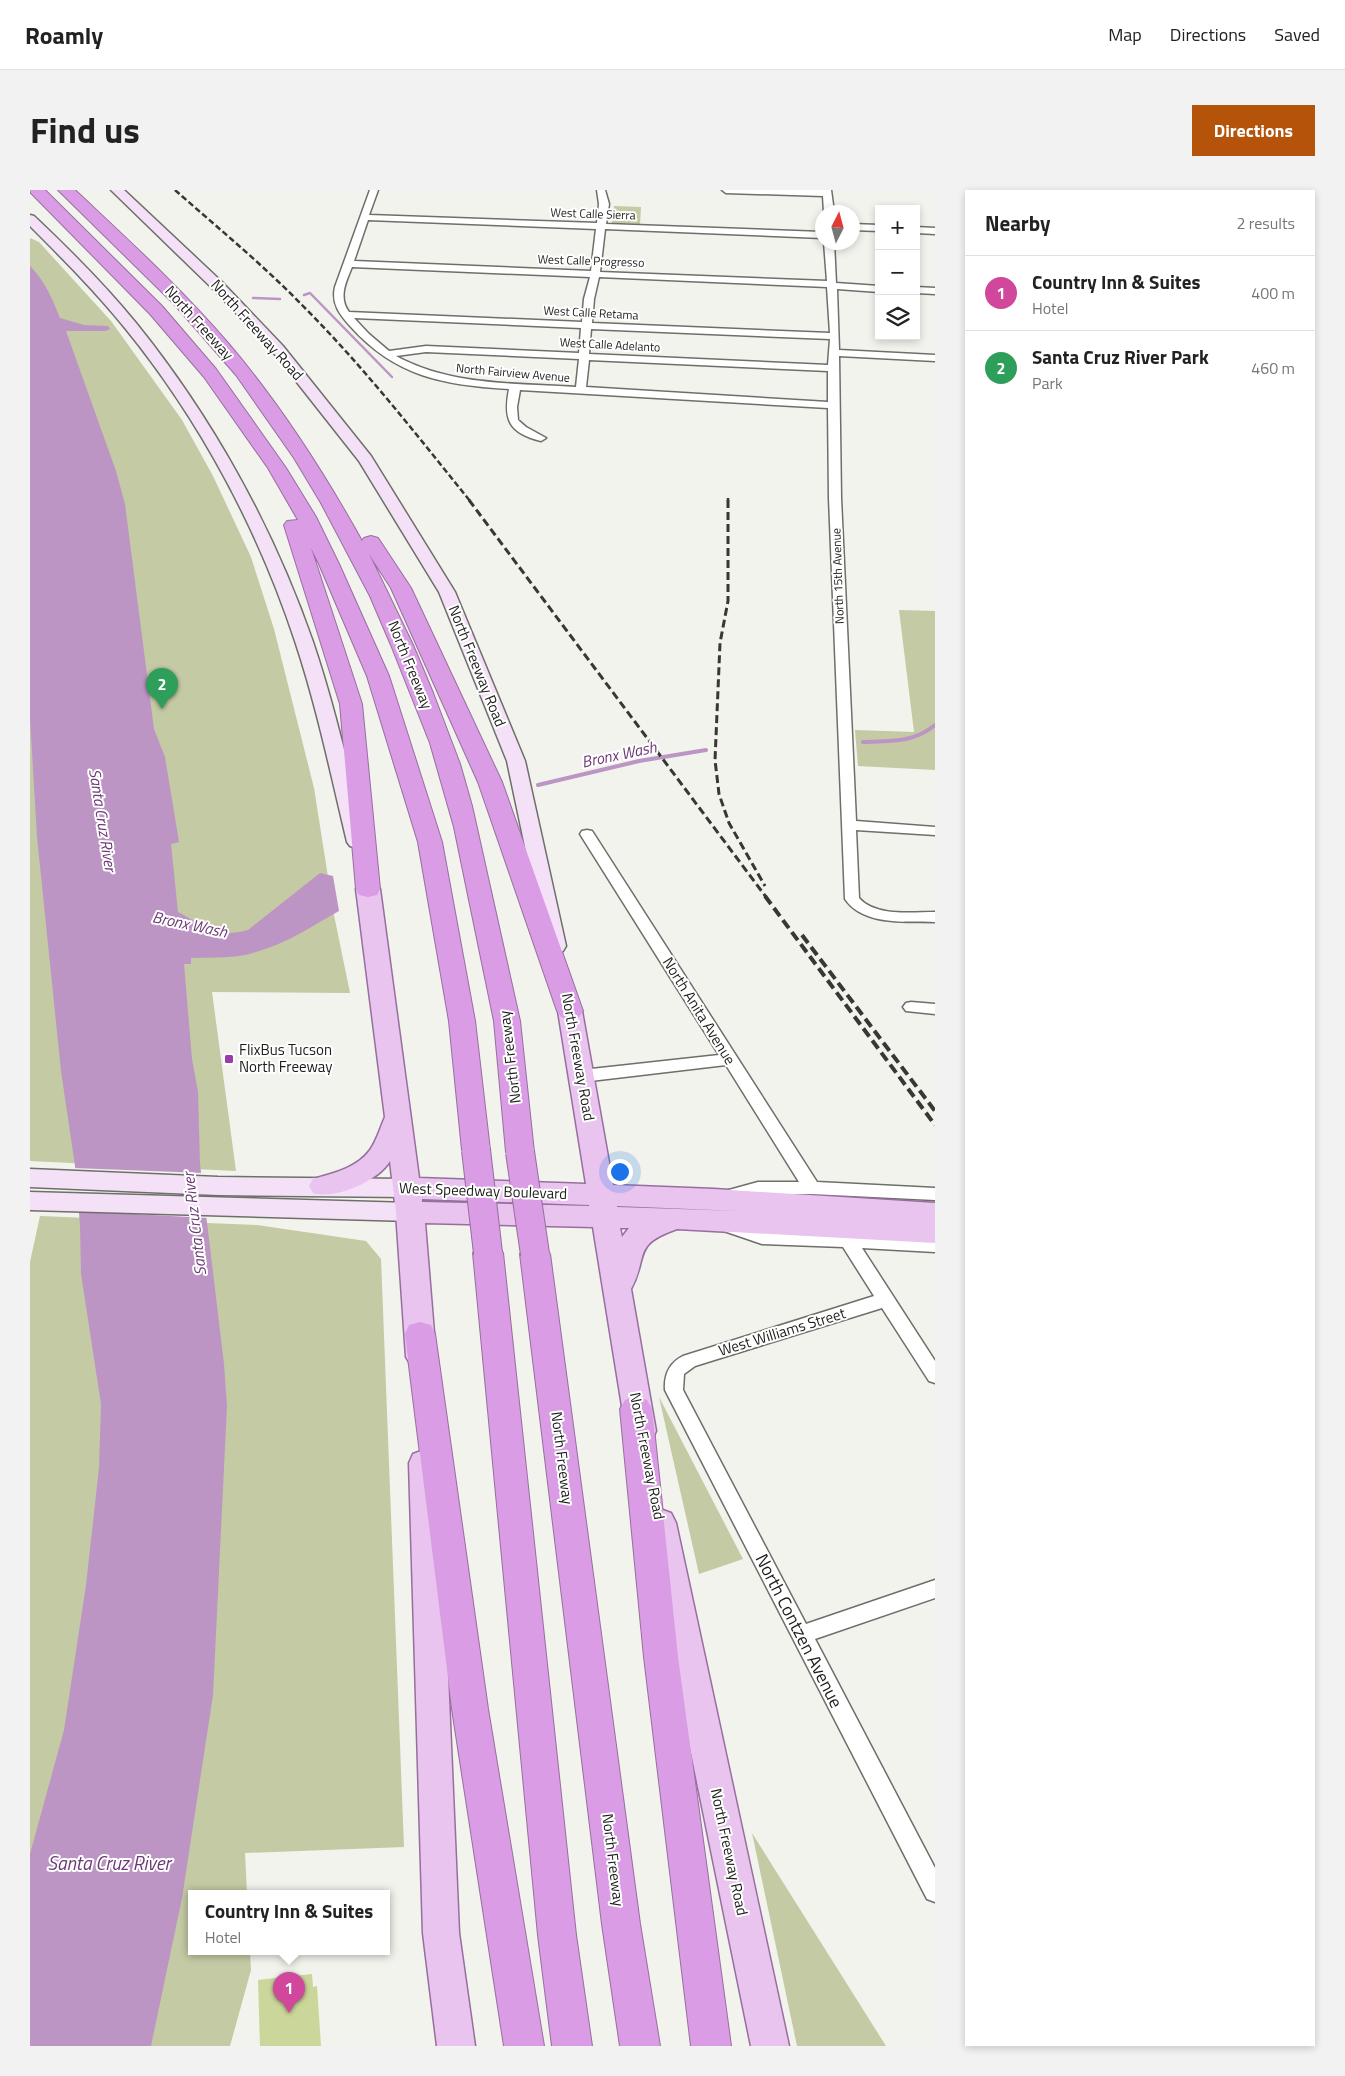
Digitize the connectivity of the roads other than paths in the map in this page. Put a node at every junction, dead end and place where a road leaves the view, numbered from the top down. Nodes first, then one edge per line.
1 (36, 190) edge
2 (66, 190) edge
3 (117, 190) edge
4 (374, 190) edge
5 (601, 190) edge
6 (726, 190) edge
7 (30, 192) edge
8 (827, 192) edge
9 (95, 196) dead end
10 (828, 205) edge
11 (363, 217) junction
12 (30, 219) edge
13 (600, 227) junction
14 (860, 227) edge
15 (875, 228) edge
16 (920, 230) edge
17 (935, 231) edge
18 (81, 234) junction
19 (815, 235) edge
20 (830, 250) edge
21 (348, 264) junction
22 (595, 274) junction
23 (159, 279) junction
24 (832, 285) junction
25 (875, 288) edge
26 (920, 290) edge
27 (935, 291) edge
28 (346, 315) junction
29 (587, 325) junction
30 (835, 336) junction
31 (835, 353) junction
32 (386, 355) junction
33 (583, 357) junction
34 (935, 358) edge
35 (833, 368) junction
36 (515, 387) junction
37 (581, 390) junction
38 (833, 405) junction
39 (541, 438) dead end
40 (309, 466) junction
41 (277, 468) junction
42 (848, 825) junction
43 (935, 831) edge
44 (587, 834) dead end
45 (368, 888) junction
46 (935, 917) edge
47 (911, 1007) dead end
48 (935, 1009) edge
49 (570, 1011) junction
50 (729, 1059) junction
51 (582, 1076) junction
52 (398, 1115) junction
53 (30, 1180) edge
54 (323, 1186) junction
55 (812, 1188) junction
56 (57, 1191) junction
57 (935, 1194) edge
58 (218, 1196) junction
59 (409, 1200) junction
60 (30, 1202) edge
61 (603, 1207) junction
62 (715, 1210) junction
63 (935, 1213) edge
64 (675, 1220) junction
65 (935, 1232) edge
66 (849, 1242) junction
67 (935, 1246) edge
68 (618, 1292) junction
69 (887, 1299) junction
70 (420, 1334) junction
71 (678, 1368) joint
72 (935, 1376) edge
73 (636, 1409) junction
74 (935, 1589) edge
75 (801, 1635) junction
76 (935, 1891) edge
77 (456, 2046) edge
78 (524, 2046) edge
79 (572, 2046) edge
80 (640, 2046) edge
81 (711, 2046) edge
82 (770, 2046) edge

1 - 18 highway, North Freeway
2 - 23 highway, North Freeway
3 - 49 main road, North Freeway Road
4 - 11 street, North Fairview Avenue
5 - 13 street
6 - 8 street
7 - 18 highway
8 - 10 street
9 - 23 highway
11 - 13 street, West Calle Sierra
11 - 21 street, North Fairview Avenue
12 - 45 main road
13 - 19 street, West Calle Sierra
13 - 22 street
14 - 15 street
16 - 17 street
18 - 41 highway, North Freeway
20 - 24 street, North 15th Avenue
21 - 22 street, West Calle Progresso
21 - 28 street, North Fairview Avenue
22 - 24 street, West Calle Progresso
22 - 29 street
23 - 40 highway, North Freeway
24 - 25 street, West Calle Progresso
24 - 30 street, North 15th Avenue
26 - 27 street
28 - 29 street, West Calle Retama
28 - 32 street, North Fairview Avenue
29 - 30 street, West Calle Retama
29 - 33 street
30 - 31 street, North 15th Avenue
31 - 34 street
31 - 35 street, North 15th Avenue
32 - 33 street, West Calle Adelanto
32 - 36 street, North Fairview Avenue
33 - 35 street, West Calle Adelanto
33 - 37 street
35 - 38 street, North 15th Avenue
36 - 37 street, North Fairview Avenue
36 - 39 street
37 - 38 street, North Fairview Avenue
38 - 42 street, North 15th Avenue
40 - 49 highway
40 - 80 highway, North Freeway, bridge
41 - 45 highway
41 - 79 highway, North Freeway, bridge
42 - 43 street
42 - 46 street, North 15th Avenue
44 - 50 street, North Anita Avenue
45 - 52 main road
47 - 48 street
49 - 51 main road, North Freeway Road
50 - 51 street
50 - 55 street, North Anita Avenue
51 - 61 main road, North Freeway Road
52 - 54 main road
52 - 59 main road
53 - 56 main road, West Speedway Boulevard
54 - 58 main road, West Speedway Boulevard
54 - 59 main road, West Speedway Boulevard
55 - 57 street
55 - 62 street
56 - 58 main road, West Speedway Boulevard
56 - 60 main road, West Speedway Boulevard
58 - 59 main road, West Speedway Boulevard
59 - 61 main road, West Speedway Boulevard
59 - 70 main road
61 - 62 main road, West Speedway Boulevard
61 - 64 main road, West Speedway Boulevard
61 - 68 main road, North Freeway Road
62 - 63 main road, West Speedway Boulevard
62 - 64 main road, West Speedway Boulevard
62 - 65 main road, West Speedway Boulevard
62 - 66 street
64 - 68 main road
66 - 67 street
66 - 69 street
68 - 73 main road, North Freeway Road
69 - 71 street, West Williams Street
69 - 72 street
70 - 77 main road
70 - 78 highway
71 - 75 street, North Contzen Avenue
73 - 81 highway
73 - 82 main road, North Freeway Road
74 - 75 street
75 - 76 street, North Contzen Avenue

